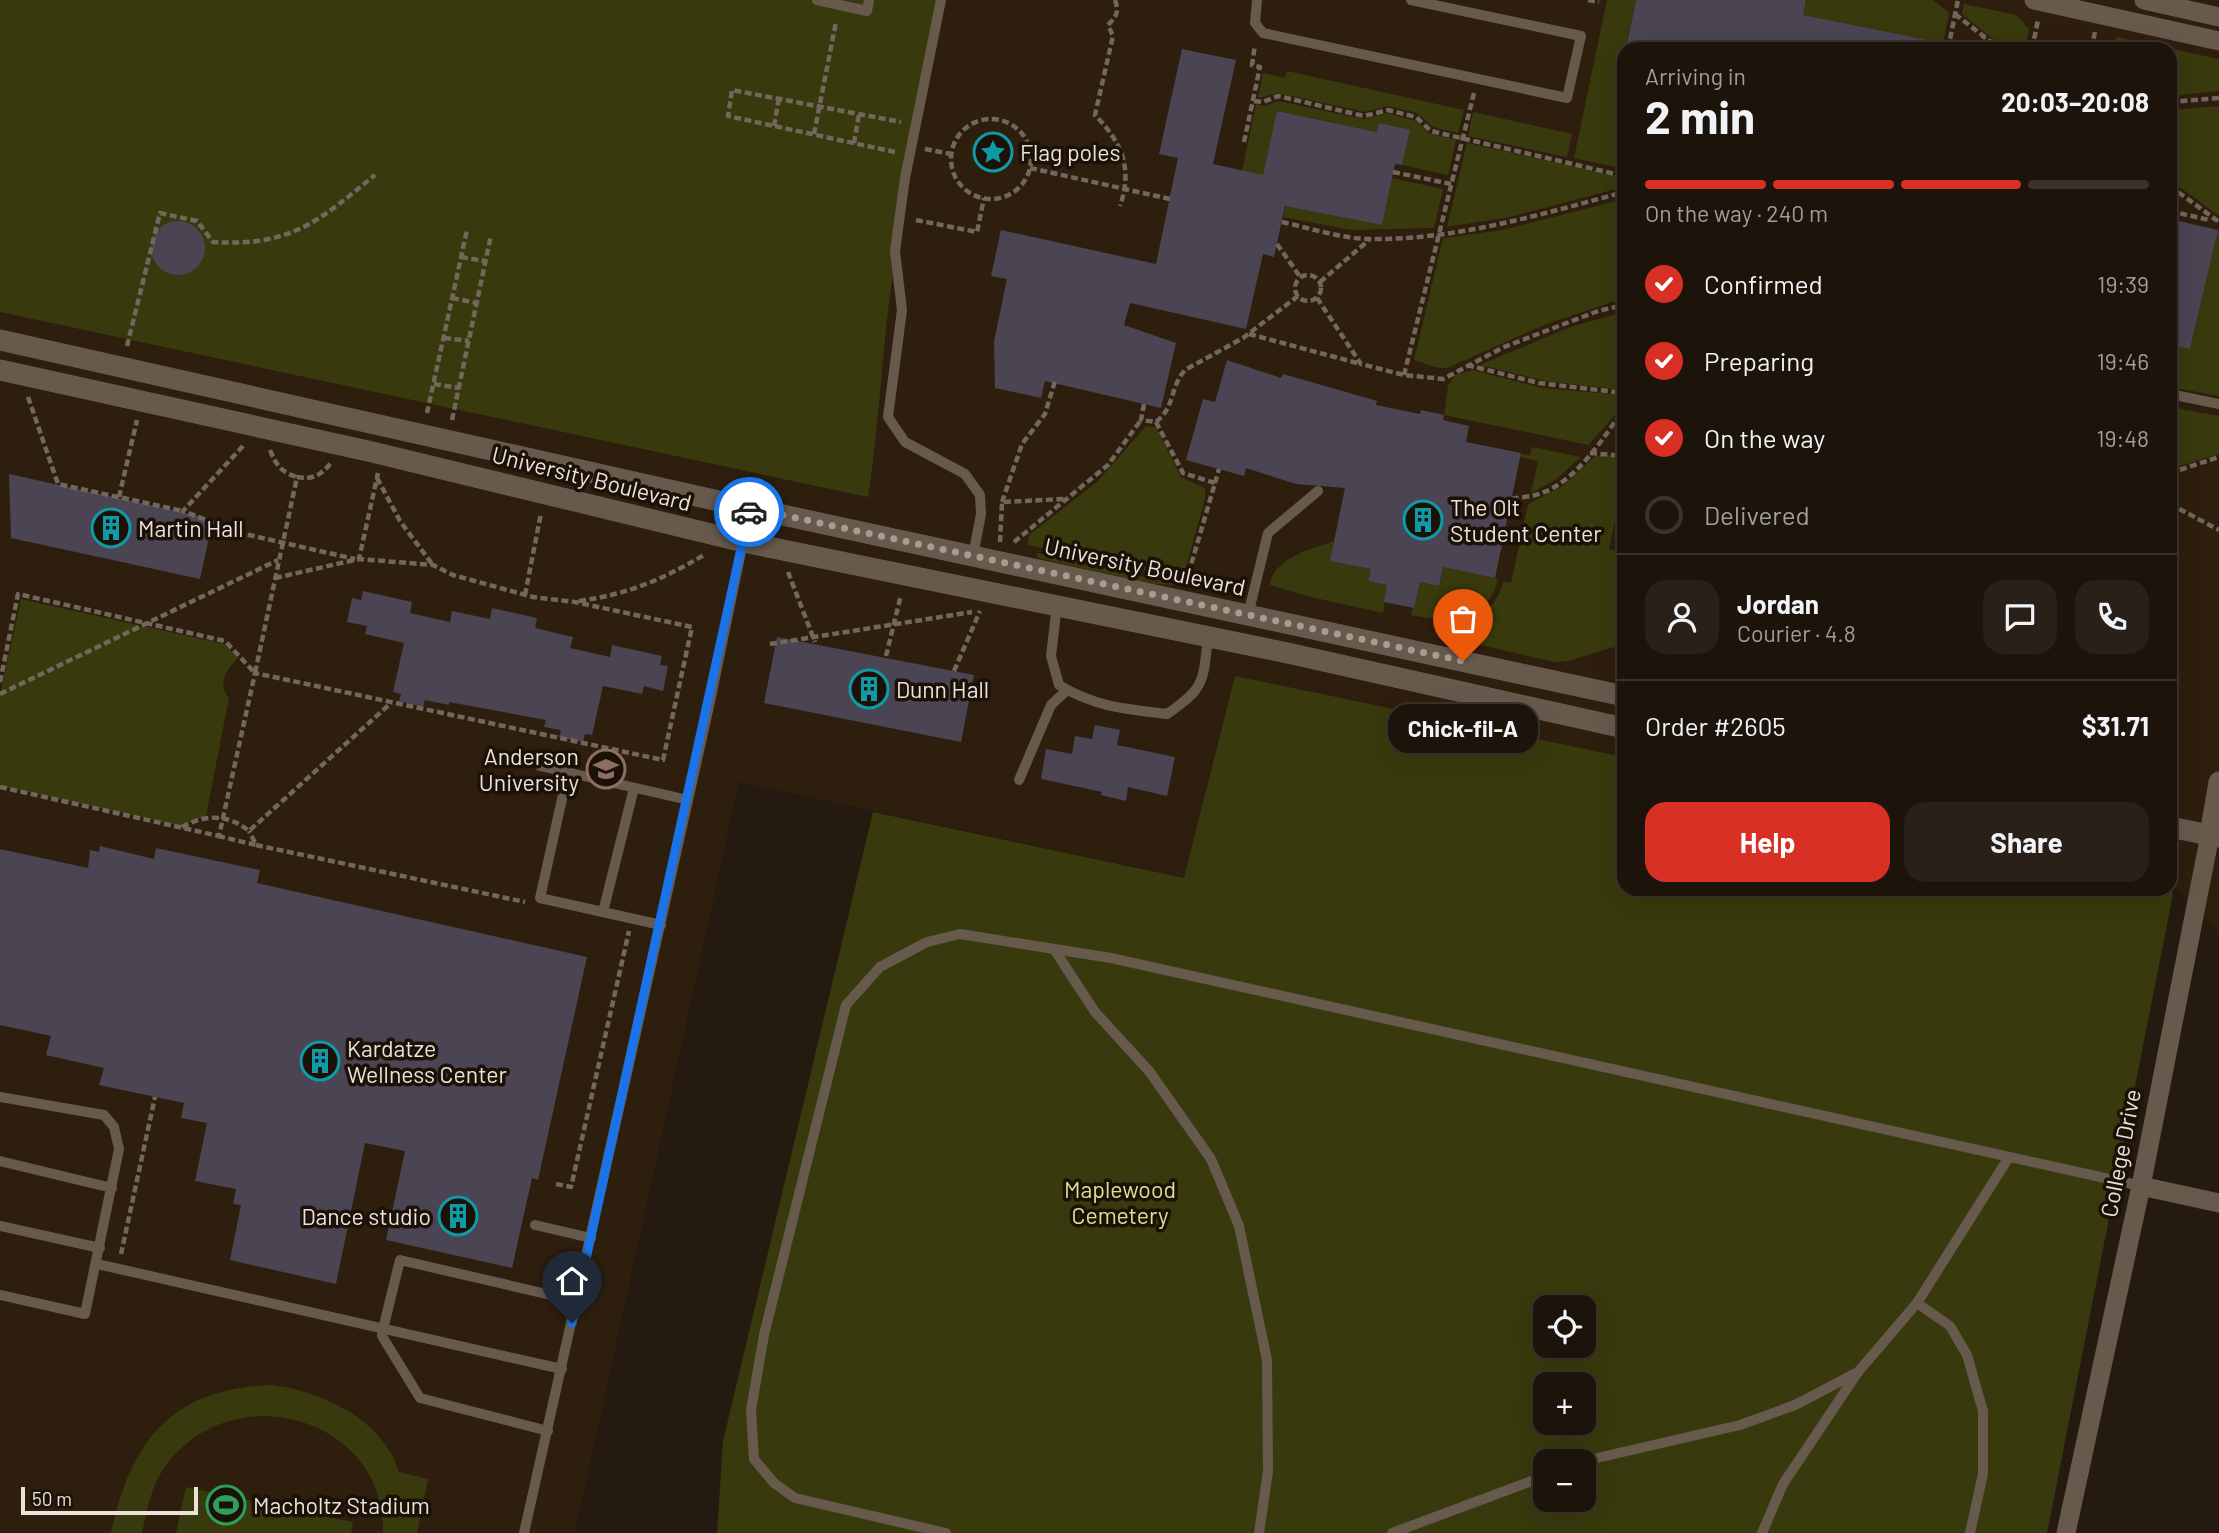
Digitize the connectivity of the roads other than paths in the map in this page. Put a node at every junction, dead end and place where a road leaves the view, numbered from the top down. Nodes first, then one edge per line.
1 (817, 0) edge
2 (869, 0) edge
3 (941, 0) edge
4 (1257, 0) edge
5 (1411, 0) edge
6 (2144, 0) edge
7 (2041, 5) edge
8 (2219, 17) edge
9 (2219, 41) edge
10 (0, 340) edge
11 (0, 370) edge
12 (2177, 395) edge
13 (2219, 404) edge
14 (1318, 491) dead end
15 (750, 508) junction
16 (744, 542) junction
17 (973, 556) junction
18 (1057, 605) junction
19 (1213, 607) junction
20 (1248, 615) junction
21 (1208, 637) junction
22 (1067, 690) junction
23 (1617, 694) edge
24 (1617, 726) edge
25 (540, 766) dead end
26 (568, 772) junction
27 (1019, 780) dead end
28 (2219, 782) edge
29 (634, 788) junction
30 (688, 800) junction
31 (2177, 828) edge
32 (2214, 836) edge
33 (603, 912) junction
34 (660, 925) junction
35 (1054, 949) junction
36 (0, 1097) edge
37 (2009, 1157) junction
38 (0, 1161) edge
39 (2141, 1186) junction
40 (112, 1188) junction
41 (2219, 1203) edge
42 (535, 1224) dead end
43 (0, 1226) edge
44 (591, 1238) junction
45 (100, 1248) junction
46 (97, 1264) junction
47 (0, 1295) edge
48 (577, 1301) junction
49 (1917, 1303) junction
50 (383, 1329) junction
51 (562, 1369) junction
52 (1858, 1372) junction
53 (548, 1431) junction
54 (1596, 1458) edge
55 (1533, 1480) edge
56 (524, 1533) edge
57 (946, 1533) edge
58 (1259, 1533) edge
59 (1392, 1533) edge
60 (1762, 1533) edge
61 (1970, 1533) edge
62 (2066, 1533) edge

1 - 2 lane
3 - 17 lane
4 - 5 lane
6 - 8 street
7 - 9 street
10 - 15 main road, University Boulevard
11 - 16 main road, University Boulevard
12 - 13 lane
14 - 20 lane
15 - 16 lane
15 - 17 main road, University Boulevard
16 - 18 main road, University Boulevard
16 - 30 lane
17 - 19 main road, University Boulevard
18 - 21 main road, University Boulevard
18 - 22 lane
19 - 20 main road, University Boulevard
19 - 21 street
20 - 23 main road, University Boulevard
21 - 22 lane
21 - 24 main road, University Boulevard
22 - 27 lane
25 - 26 lane
26 - 29 lane
26 - 33 lane
28 - 32 main road, College Drive
29 - 30 lane
29 - 33 lane
30 - 34 lane
31 - 32 main road
32 - 39 street, College Drive
33 - 34 lane
34 - 44 lane
35 - 37 lane
35 - 57 lane
35 - 58 lane
36 - 40 lane
37 - 39 lane
37 - 49 lane
38 - 40 lane
39 - 41 street
39 - 62 street, College Drive
40 - 45 lane
42 - 44 lane
43 - 45 lane
44 - 48 lane
45 - 46 lane
46 - 47 lane
46 - 50 lane
48 - 50 lane
48 - 51 lane
49 - 52 lane
49 - 61 lane
50 - 51 lane
50 - 53 lane
51 - 53 lane
52 - 54 lane
52 - 60 lane
53 - 56 lane
55 - 59 lane

